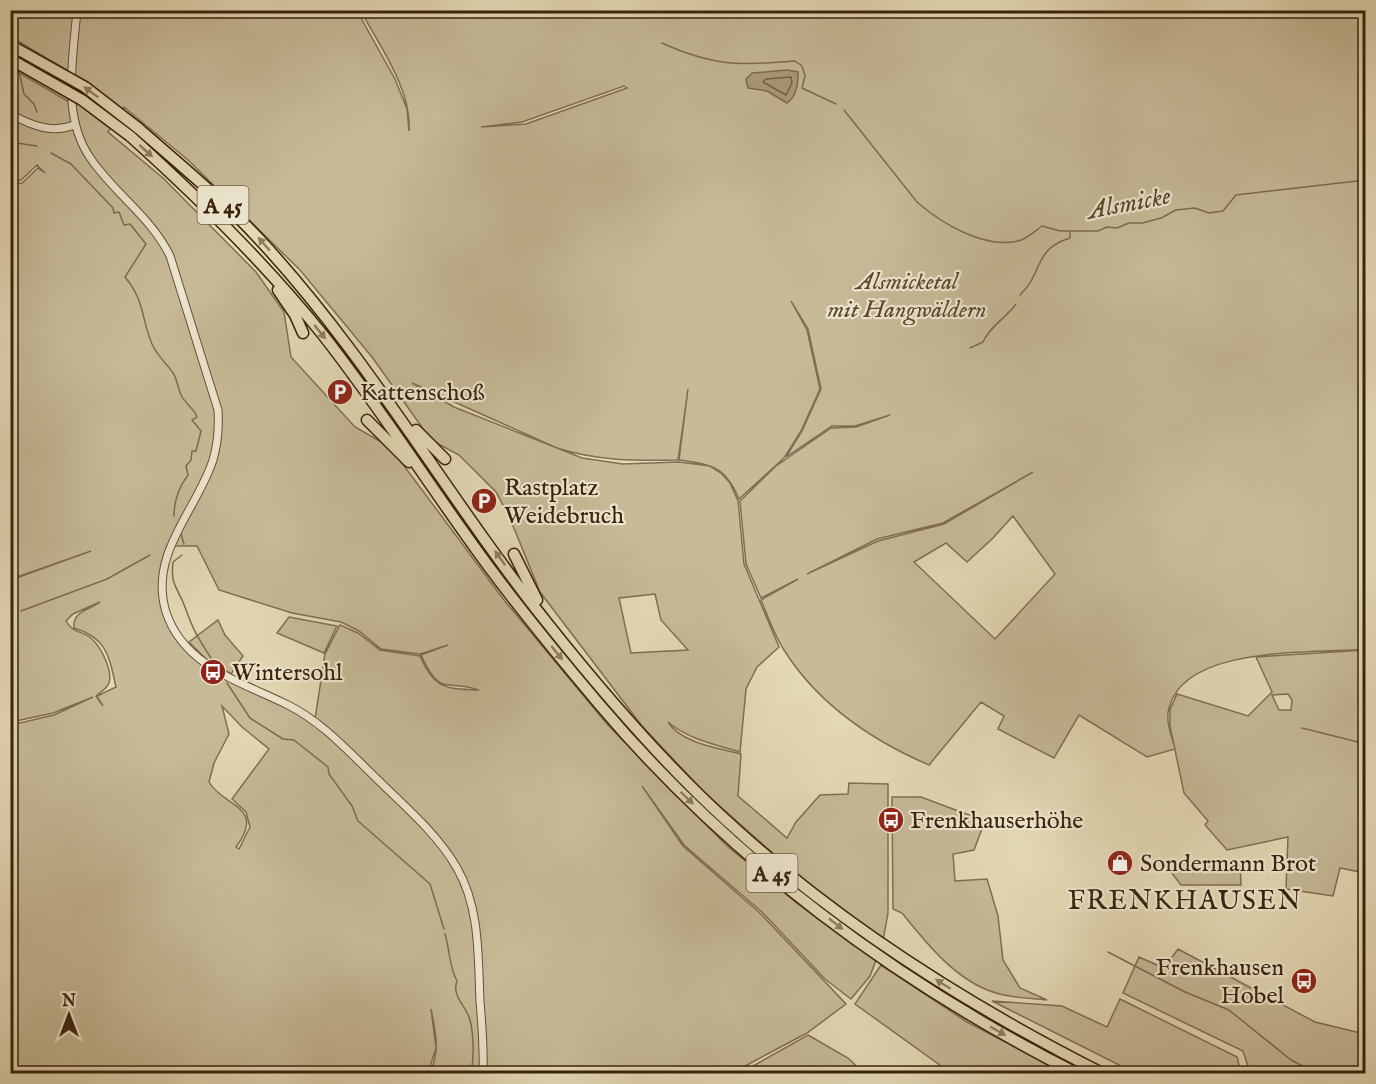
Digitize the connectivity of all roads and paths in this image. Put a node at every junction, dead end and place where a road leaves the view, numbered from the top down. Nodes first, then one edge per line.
1 (77, 10) edge
2 (10, 45) edge
3 (10, 59) edge
4 (10, 114) edge
5 (74, 125) junction
6 (134, 132) junction
7 (269, 271) junction
8 (303, 333) dead end
9 (392, 406) junction
10 (367, 420) dead end
11 (445, 459) dead end
12 (428, 481) junction
13 (514, 554) dead end
14 (547, 622) junction
15 (483, 1074) edge
16 (1078, 1074) edge
17 (1104, 1074) edge

1 - 5 street
6 -> 2 highway, A 45, bridge
3 - 6 highway, A 45, bridge
4 - 5 street
5 - 15 street
6 -> 7 highway, A 45
9 -> 6 highway, A 45
7 - 8 highway
7 -> 12 highway, A 45
9 - 11 highway
14 -> 9 highway, A 45
10 - 12 highway
12 -> 16 highway, A 45
13 - 14 highway
17 -> 14 highway, A 45

